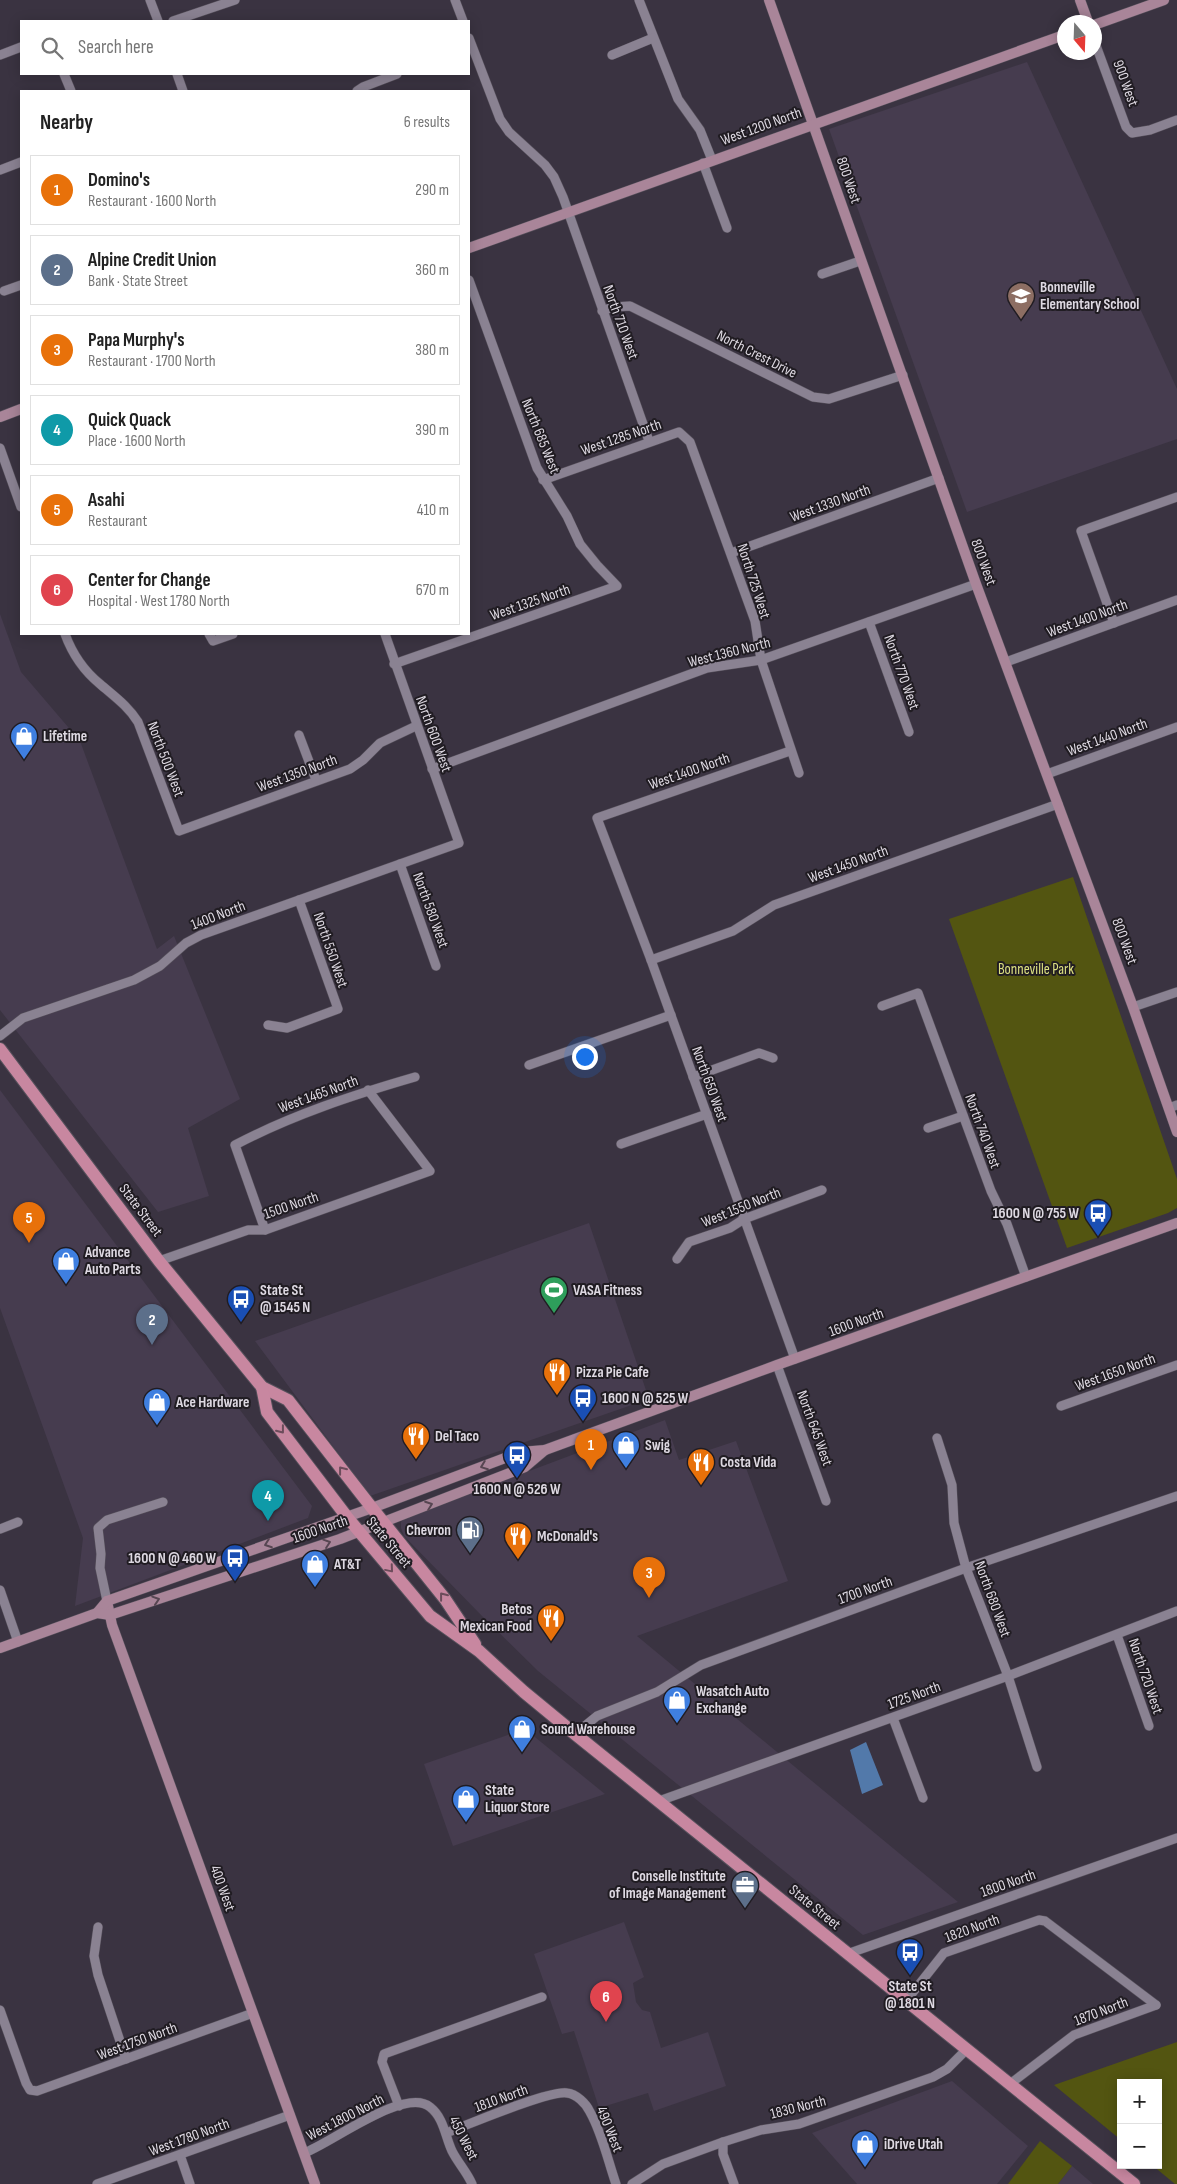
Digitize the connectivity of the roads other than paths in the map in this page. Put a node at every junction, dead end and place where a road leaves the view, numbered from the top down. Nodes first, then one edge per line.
1 (150, 0) edge
2 (235, 0) edge
3 (455, 0) edge
4 (639, 0) edge
5 (769, 0) edge
6 (1080, 0) edge
7 (1164, 0) edge
8 (1085, 15) edge
9 (158, 20) edge
10 (176, 20) edge
11 (463, 20) edge
12 (1102, 22) edge
13 (1057, 37) edge
14 (653, 38) junction
15 (470, 43) edge
16 (20, 47) edge
17 (612, 54) dead end
18 (0, 55) edge
19 (1101, 60) edge
20 (64, 75) edge
21 (177, 75) edge
22 (394, 75) edge
23 (71, 90) edge
24 (183, 90) edge
25 (358, 90) edge
26 (1177, 120) edge
27 (813, 124) junction
28 (20, 162) edge
29 (707, 162) junction
30 (0, 170) edge
31 (568, 212) junction
32 (727, 228) dead end
33 (470, 248) edge
34 (860, 261) junction
35 (822, 274) dead end
36 (470, 283) edge
37 (20, 284) edge
38 (4, 291) dead end
39 (602, 311) junction
40 (903, 375) junction
41 (20, 409) edge
42 (0, 417) edge
43 (679, 432) joint
44 (649, 441) junction
45 (0, 448) edge
46 (938, 478) junction
47 (543, 480) junction
48 (1177, 497) edge
49 (20, 504) edge
50 (731, 553) junction
51 (976, 584) junction
52 (618, 586) joint
53 (1177, 600) edge
54 (869, 622) junction
55 (1114, 622) junction
56 (65, 635) edge
57 (226, 635) edge
58 (384, 635) edge
59 (211, 637) edge
60 (761, 660) junction
61 (1006, 662) junction
62 (394, 664) junction
63 (416, 726) junction
64 (1177, 727) edge
65 (909, 732) dead end
66 (299, 735) dead end
67 (790, 750) junction
68 (432, 769) junction
69 (799, 773) dead end
70 (1047, 774) junction
71 (316, 780) junction
72 (1058, 804) junction
73 (597, 818) joint
74 (179, 831) joint
75 (459, 843) joint
76 (400, 864) junction
77 (299, 900) junction
78 (651, 960) junction
79 (436, 966) dead end
80 (1177, 992) edge
81 (882, 1006) dead end
82 (1133, 1007) junction
83 (671, 1015) junction
84 (268, 1025) dead end
85 (0, 1036) edge
86 (0, 1049) edge
87 (773, 1058) dead end
88 (529, 1066) dead end
89 (415, 1077) dead end
90 (693, 1077) junction
91 (368, 1090) junction
92 (1173, 1107) edge
93 (707, 1114) junction
94 (963, 1116) junction
95 (928, 1128) dead end
96 (1177, 1132) edge
97 (621, 1144) dead end
98 (822, 1190) dead end
99 (744, 1219) junction
100 (1177, 1223) edge
101 (265, 1230) junction
102 (677, 1259) dead end
103 (159, 1261) junction
104 (1026, 1277) junction
105 (795, 1359) junction
106 (1177, 1364) edge
107 (777, 1365) junction
108 (262, 1387) junction
109 (1061, 1406) dead end
110 (937, 1438) dead end
111 (545, 1450) junction
112 (1177, 1496) edge
113 (826, 1501) dead end
114 (163, 1502) dead end
115 (372, 1508) junction
116 (347, 1516) junction
117 (18, 1522) dead end
118 (383, 1522) junction
119 (0, 1529) edge
120 (359, 1531) junction
121 (966, 1568) junction
122 (0, 1590) edge
123 (107, 1601) junction
124 (1177, 1611) edge
125 (97, 1613) junction
126 (110, 1615) junction
127 (1117, 1635) junction
128 (18, 1642) junction
129 (0, 1648) edge
130 (479, 1651) junction
131 (1008, 1676) junction
132 (893, 1718) junction
133 (1149, 1726) dead end
134 (575, 1734) junction
135 (1037, 1767) dead end
136 (923, 1798) dead end
137 (658, 1801) junction
138 (1177, 1838) edge
139 (98, 1927) dead end
140 (847, 1954) junction
141 (542, 1998) dead end
142 (906, 2001) junction
143 (1156, 2005) joint
144 (0, 2010) edge
145 (253, 2013) junction
146 (967, 2049) junction
147 (126, 2059) junction
148 (1010, 2084) junction
149 (566, 2093) joint
150 (429, 2105) joint
151 (398, 2106) junction
152 (290, 2115) junction
153 (446, 2132) junction
154 (724, 2142) junction
155 (304, 2153) junction
156 (180, 2155) junction
157 (97, 2184) edge
158 (190, 2184) edge
159 (315, 2184) edge
160 (472, 2184) edge
161 (616, 2184) edge
162 (632, 2184) edge
163 (734, 2184) edge
164 (1134, 2184) edge

1 - 9 street
2 - 10 street
3 - 11 street
4 - 14 street
5 - 27 street, 800 West
6 - 8 street
7 - 12 street
13 - 27 street, West 1200 North
14 - 17 street
14 - 29 street
15 - 31 street, North 710 West
16 - 18 street
19 - 26 street, 900 West
20 - 23 street
21 - 24 street
22 - 25 street
27 - 29 street, West 1200 North
27 - 34 street, 800 West
28 - 30 street
29 - 31 street, West 1200 North
29 - 32 street
31 - 33 street, West 1200 North
31 - 39 street, North 710 West
34 - 35 street
34 - 40 street, 800 West
36 - 47 street, North 685 West
37 - 38 street
39 - 40 street, North Crest Drive
39 - 44 street, North 710 West
40 - 46 street, 800 West
41 - 42 street
43 - 44 street, West 1285 North
43 - 50 street, North 725 West
44 - 47 street, West 1285 North
45 - 49 street
46 - 50 street, West 1330 North
46 - 51 street, 800 West
47 - 52 street, North 685 West
48 - 55 street
50 - 60 street, North 725 West
51 - 54 street, West 1360 North
51 - 61 street, 800 West
52 - 62 street, West 1325 North
53 - 55 street, West 1400 North
54 - 60 street, West 1360 North
54 - 65 street, North 770 West
55 - 61 street, West 1400 North
56 - 74 street, North 500 West
57 - 59 street
58 - 62 street, North 600 West
60 - 67 street, North 725 West
60 - 68 street, West 1360 North
61 - 70 street, 800 West
62 - 63 street, North 600 West
63 - 68 street, North 600 West
63 - 71 street, West 1350 North
64 - 70 street, West 1440 North
66 - 71 street
67 - 69 street, North 725 West
67 - 73 street, West 1400 North
68 - 75 street, North 600 West
70 - 72 street, 800 West
71 - 74 street, West 1350 North
72 - 78 street, West 1450 North
72 - 82 street, 800 West
73 - 78 street, North 650 West
75 - 76 street, 1400 North
76 - 77 street, 1400 North
76 - 79 street, North 580 West
77 - 84 street, North 550 West
77 - 85 street, 1400 North
78 - 83 street, North 650 West
80 - 82 street
81 - 94 street, North 740 West
82 - 92 street, 800 West
83 - 88 street
83 - 90 street, North 650 West
86 - 103 main road, State Street
87 - 90 street
89 - 91 street, West 1465 North
90 - 93 street, North 650 West
91 - 101 street, West 1465 North
91 - 101 street, 1500 North
92 - 96 street, 800 West
93 - 97 street
93 - 99 street, North 650 West
94 - 95 street
94 - 104 street, North 740 West
98 - 99 street, West 1550 North
99 - 102 street, West 1550 North
99 - 105 street, North 650 West
100 - 104 street, 1600 North
101 - 103 street, 1500 North
103 - 108 main road, State Street
104 - 105 street, 1600 North
105 - 107 street, 1600 North
106 - 109 street, West 1650 North
107 - 111 street, 1600 North
107 - 113 street, North 645 West
115 -> 108 main road, State Street
108 -> 116 main road, State Street
110 - 121 street, North 680 West
111 -> 115 street, 1600 North
118 -> 111 street, 1600 North
112 - 121 street, 1700 North
114 - 123 street
115 - 116 street, 1600 North
115 - 118 main road, State Street
116 - 120 main road, State Street
116 -> 123 street, 1600 North
117 - 119 street
118 - 120 street, 1600 North
130 -> 118 main road, State Street
126 -> 120 street, 1600 North
120 -> 130 main road, State Street
121 - 131 street, North 680 West
121 - 134 street, 1700 North
122 - 128 street
123 - 125 street
123 - 126 street, 400 West
124 - 127 street, 1725 North
125 - 126 street, 1600 North
125 - 128 street, 1600 North
126 - 145 street, 400 West
127 - 131 street, 1725 North
127 - 133 street, North 720 West
128 - 129 street, 1600 North
130 - 134 main road, State Street
131 - 132 street, 1725 North
131 - 135 street, North 680 West
132 - 136 street
132 - 137 street, 1725 North
134 - 137 main road, State Street
137 - 140 main road, State Street
138 - 140 street, 1800 North
139 - 147 street
140 - 142 main road, State Street
141 - 151 street
142 - 143 street, 1820 North
142 - 146 main road, State Street
143 - 148 street, 1870 North
144 - 147 street, West 1750 North
145 - 147 street, West 1750 North
145 - 152 street, 400 West
146 - 148 main road, State Street
146 - 154 street, 1830 North
148 - 164 main road, State Street
149 - 153 street, 1810 North
149 - 161 street, 490 West
150 - 151 street, West 1800 North
150 - 153 street, 450 West
151 - 155 street, West 1800 North
152 - 155 street, 400 West
152 - 156 street, West 1780 North
153 - 160 street, 450 West
154 - 162 street, 1830 North
154 - 163 street
155 - 159 street, 400 West
156 - 157 street, West 1780 North
156 - 158 street

